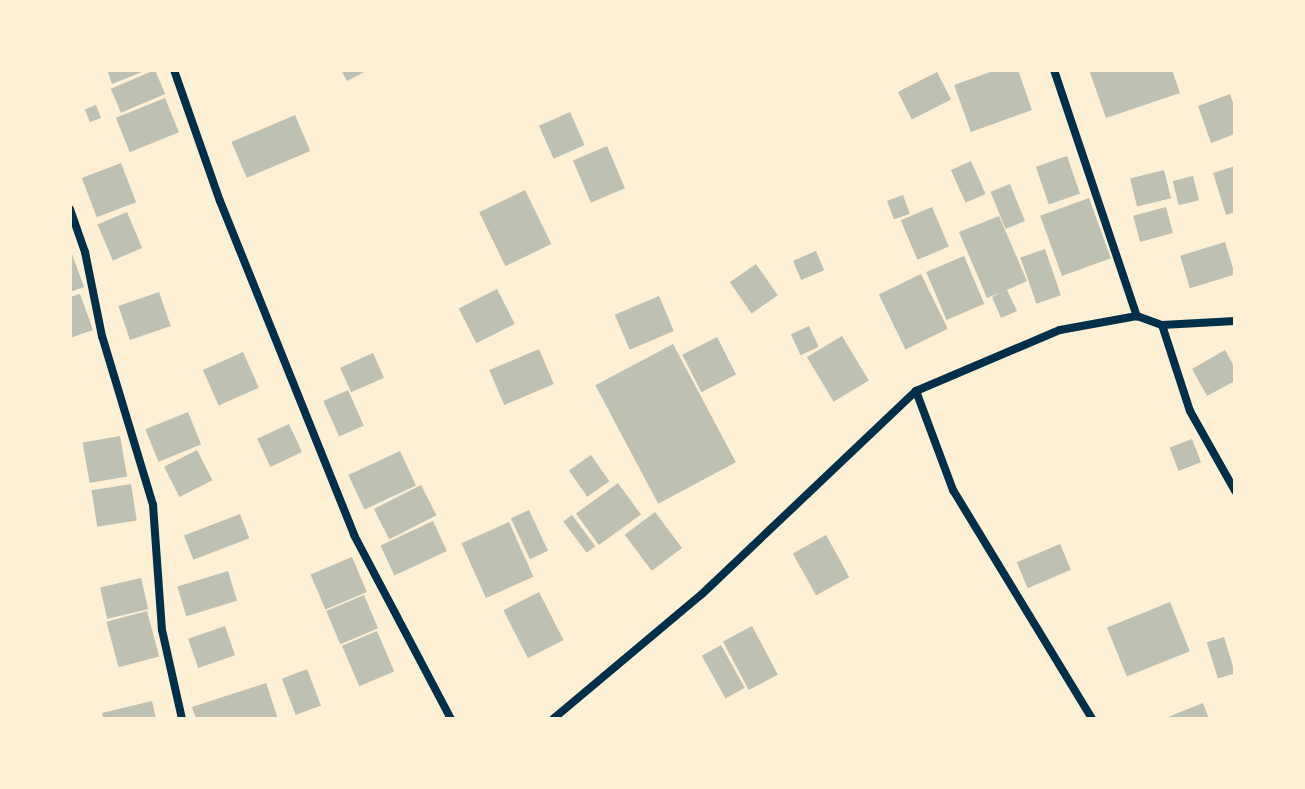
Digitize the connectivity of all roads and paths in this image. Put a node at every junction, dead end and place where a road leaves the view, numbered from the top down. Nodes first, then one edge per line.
1 (174, 70) edge
2 (1054, 70) edge
3 (70, 209) edge
4 (1137, 316) junction
5 (1235, 321) edge
6 (1162, 325) junction
7 (916, 391) junction
8 (1235, 491) edge
9 (182, 719) edge
10 (451, 719) edge
11 (553, 719) edge
12 (1092, 719) edge

1 - 10 street
2 - 4 street
3 - 9 street
4 - 6 street
4 - 7 street
5 - 6 street
6 - 8 street
7 - 11 street
7 - 12 street

